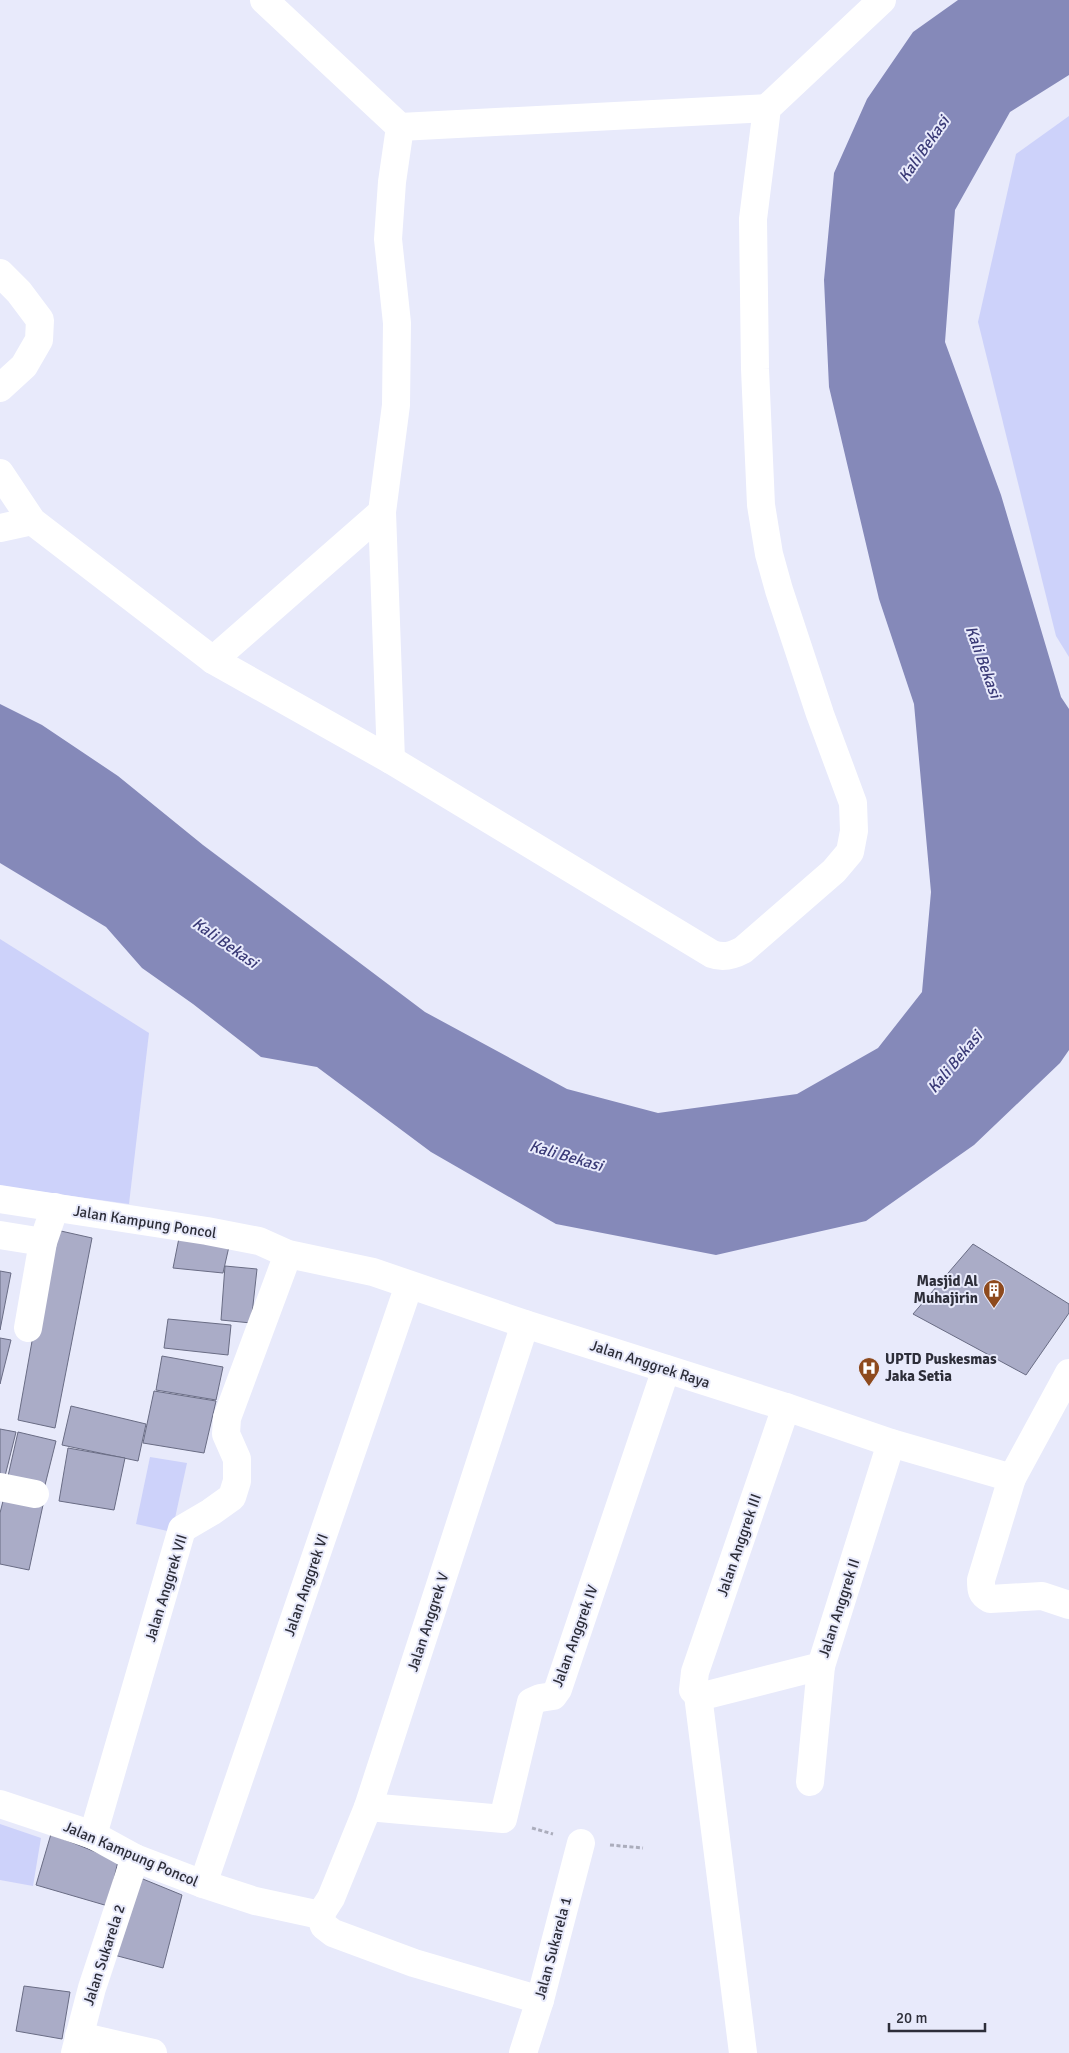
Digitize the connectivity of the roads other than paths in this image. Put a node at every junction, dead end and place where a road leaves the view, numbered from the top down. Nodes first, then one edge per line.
1 (264, 0) edge
2 (882, 0) edge
3 (767, 108) junction
4 (400, 127) junction
5 (0, 273) edge
6 (0, 388) edge
7 (0, 473) edge
8 (382, 512) junction
9 (32, 521) junction
10 (0, 528) edge
11 (213, 660) junction
12 (391, 760) junction
13 (0, 1199) edge
14 (55, 1207) junction
15 (0, 1235) edge
16 (43, 1242) junction
17 (288, 1254) junction
18 (409, 1285) junction
19 (525, 1324) junction
20 (28, 1328) dead end
21 (666, 1369) junction
22 (1069, 1373) edge
23 (1062, 1401) edge
24 (786, 1407) junction
25 (891, 1443) junction
26 (1012, 1478) junction
27 (0, 1487) edge
28 (35, 1494) dead end
29 (1069, 1605) edge
30 (821, 1666) junction
31 (695, 1689) junction
32 (810, 1782) dead end
33 (0, 1804) edge
34 (368, 1806) junction
35 (93, 1835) junction
36 (581, 1843) dead end
37 (135, 1858) junction
38 (203, 1884) junction
39 (320, 1915) junction
40 (540, 2000) junction
41 (77, 2045) edge
42 (153, 2053) edge
43 (523, 2053) edge
44 (743, 2053) edge

1 - 4 street
2 - 3 street
3 - 4 street
3 - 12 street
4 - 8 street
5 - 6 street
7 - 9 street
8 - 11 street
8 - 12 street
9 - 10 street
9 - 11 street
11 - 12 street
13 - 14 street, Jalan Kampung Poncol
14 - 16 street
14 - 17 street, Jalan Kampung Poncol
15 - 16 street
16 - 20 street
17 - 18 street, Jalan Anggrek Raya
17 - 35 street, Jalan Anggrek VII
18 - 19 street, Jalan Anggrek Raya
18 - 38 street, Jalan Anggrek VI
19 - 21 street, Jalan Anggrek Raya
19 - 34 street, Jalan Anggrek V
21 - 24 street, Jalan Anggrek Raya
21 - 34 street, Jalan Anggrek IV
22 - 23 street
23 - 26 street
24 - 25 street, Jalan Anggrek Raya
24 - 31 street, Jalan Anggrek III
25 - 26 street, Jalan Anggrek Raya
25 - 30 street, Jalan Anggrek II
26 - 29 street
27 - 28 street
30 - 31 street, Jalan Anggrek II
30 - 32 street
31 - 44 street
33 - 35 street, Jalan Kampung Poncol
34 - 39 street, Jalan Anggrek V
35 - 37 street, Jalan Kampung Poncol
36 - 40 street, Jalan Sukarela 1
37 - 38 street, Jalan Kampung Poncol
37 - 41 street, Jalan Sukarela 2
38 - 39 street, Jalan Kampung Poncol
39 - 40 street
40 - 43 street, Jalan Sukarela 1
41 - 42 street

